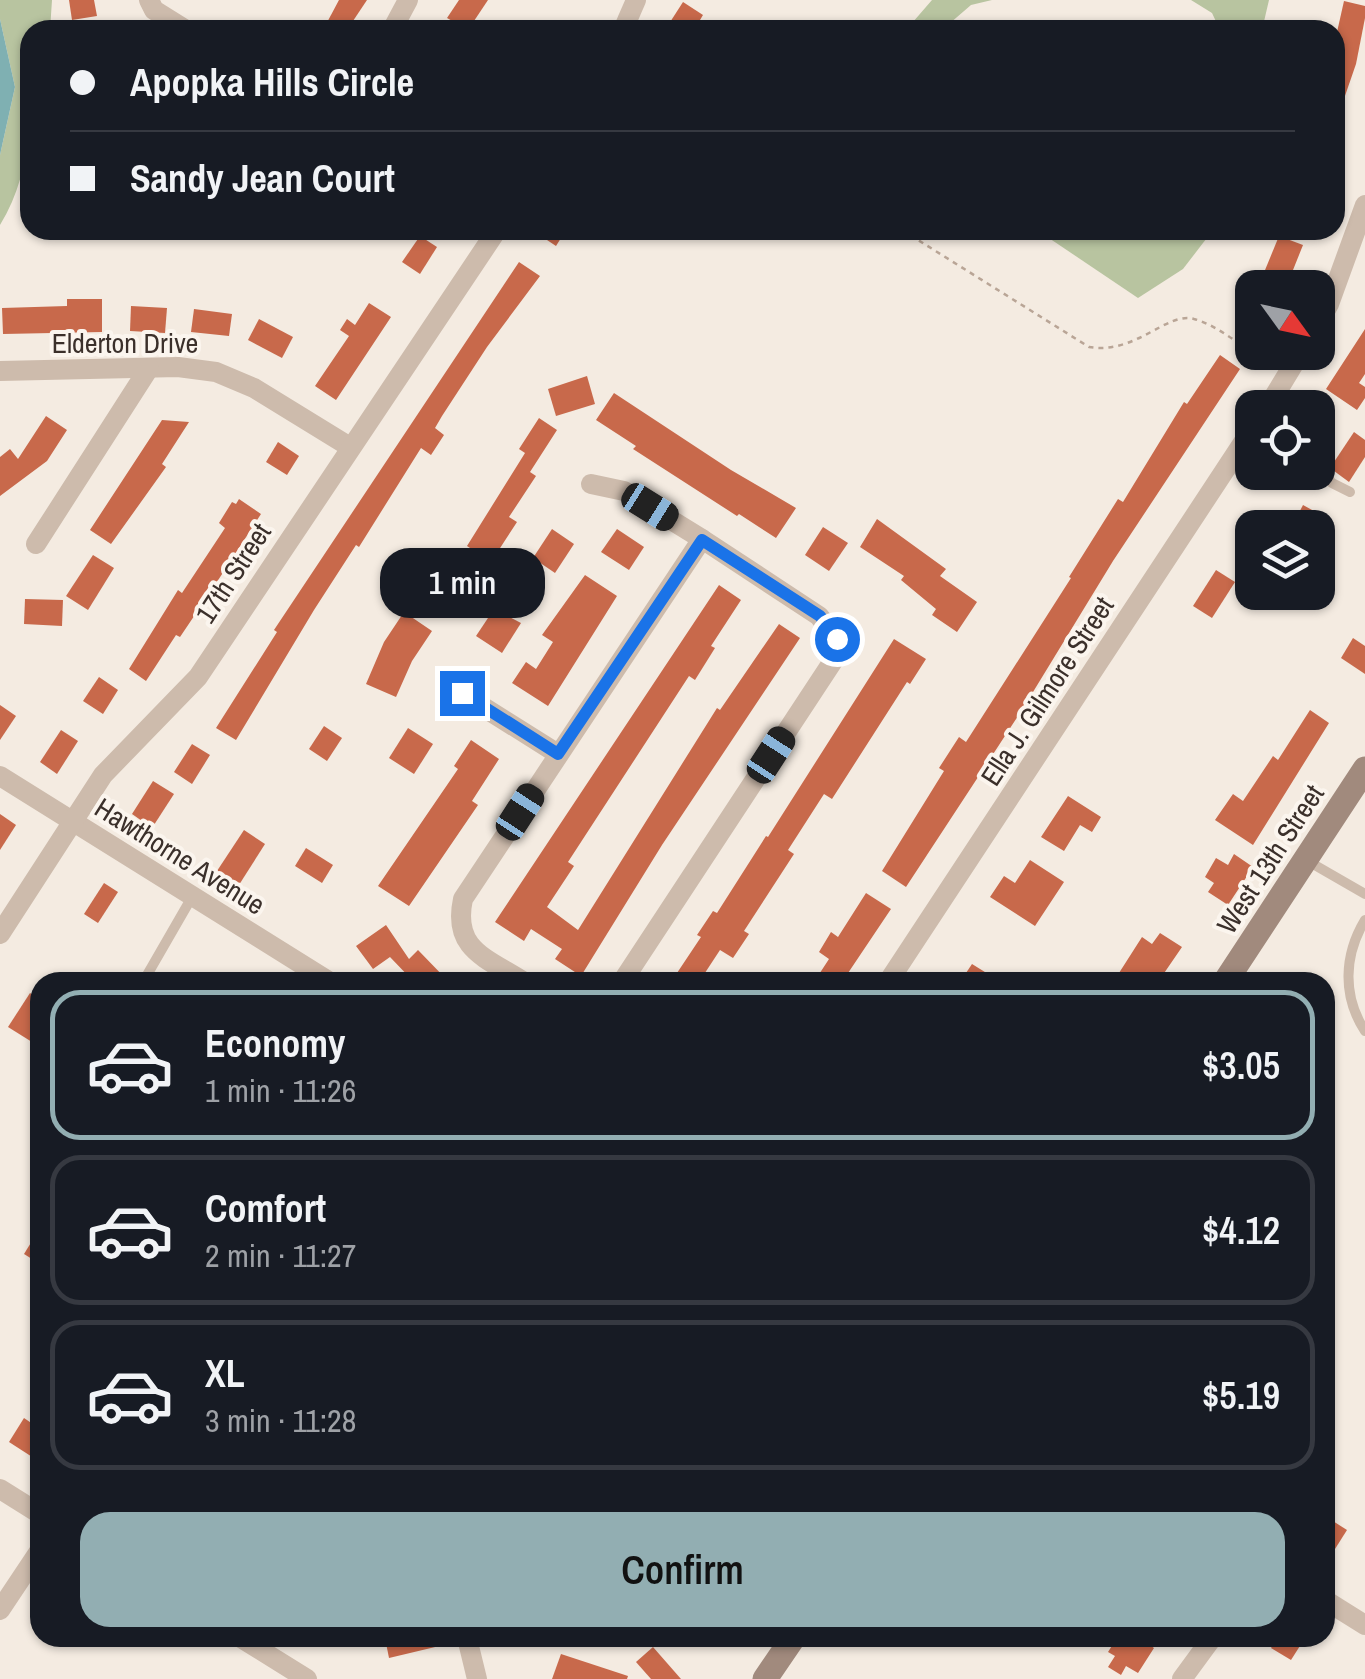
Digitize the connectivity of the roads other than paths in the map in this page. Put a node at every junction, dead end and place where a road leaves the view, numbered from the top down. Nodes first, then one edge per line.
1 (150, 0) edge
2 (170, 20) edge
3 (1365, 205) edge
4 (489, 240) edge
5 (1335, 288) edge
6 (149, 368) junction
7 (0, 371) edge
8 (350, 447) junction
9 (1235, 455) edge
10 (590, 484) dead end
11 (1335, 485) edge
12 (1350, 492) dead end
13 (702, 540) junction
14 (36, 544) dead end
15 (462, 693) dead end
16 (558, 754) junction
17 (1365, 770) edge
18 (0, 776) edge
19 (73, 821) junction
20 (1306, 860) junction
21 (1365, 894) edge
22 (193, 896) junction
23 (1365, 920) edge
24 (0, 934) edge
25 (149, 972) edge
26 (314, 972) edge
27 (509, 972) edge
28 (629, 972) edge
29 (895, 972) edge
30 (1232, 972) edge
31 (1365, 1031) edge
32 (0, 1489) edge
33 (30, 1508) edge
34 (30, 1565) edge
35 (1335, 1606) edge
36 (0, 1610) edge
37 (1365, 1625) edge
38 (255, 1647) edge
39 (469, 1647) edge
40 (787, 1647) edge
41 (1205, 1647) edge
42 (307, 1679) edge
43 (477, 1679) edge
44 (766, 1679) edge
45 (1182, 1679) edge

1 - 2 street
3 - 5 street
4 - 8 street, 17th Street
6 - 7 street, Elderton Drive
6 - 8 street, Elderton Drive
6 - 14 street
8 - 19 street, 17th Street
9 - 29 street, Ella J. Gilmore Street
10 - 13 street
11 - 12 lane
13 - 16 street
13 - 28 street
15 - 16 street
16 - 27 street
17 - 20 street, West 13th Street
18 - 19 street, Hawthorne Avenue
19 - 22 street, Hawthorne Avenue
19 - 24 street, 17th Street
20 - 21 lane
20 - 30 street, West 13th Street
22 - 25 lane
22 - 26 street, Hawthorne Avenue
23 - 31 lane
32 - 33 street
34 - 36 street
35 - 37 street
38 - 42 street
39 - 43 street
40 - 44 street
41 - 45 street

